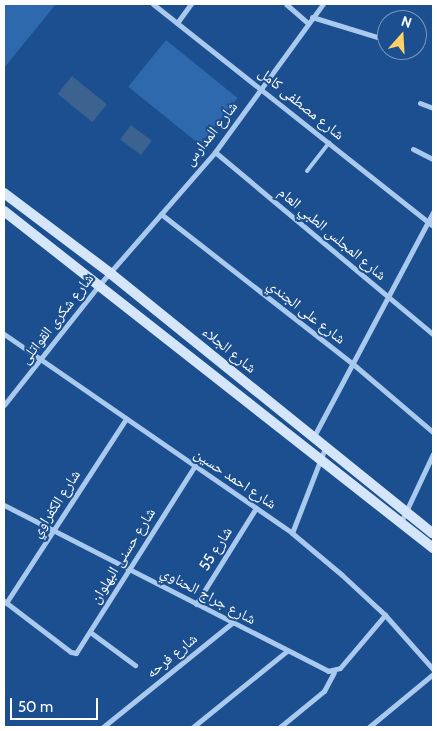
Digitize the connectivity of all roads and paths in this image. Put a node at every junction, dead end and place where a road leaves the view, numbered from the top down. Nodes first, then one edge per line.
1 (152, 4) edge
2 (191, 4) edge
3 (286, 4) edge
4 (324, 4) edge
5 (312, 18) junction
6 (308, 22) junction
7 (177, 23) junction
8 (377, 37) edge
9 (262, 88) junction
10 (420, 103) dead end
11 (433, 108) edge
12 (329, 143) junction
13 (414, 149) dead end
14 (215, 152) junction
15 (433, 159) edge
16 (307, 171) dead end
17 (4, 193) edge
18 (4, 211) edge
19 (433, 212) edge
20 (161, 214) junction
21 (428, 222) junction
22 (433, 226) edge
23 (110, 273) junction
24 (100, 284) junction
25 (388, 298) junction
26 (4, 334) edge
27 (433, 334) edge
28 (42, 360) junction
29 (353, 364) junction
30 (4, 405) edge
31 (126, 419) junction
32 (433, 432) edge
33 (313, 438) junction
34 (325, 448) junction
35 (433, 454) edge
36 (321, 459) junction
37 (194, 467) junction
38 (4, 505) edge
39 (256, 508) junction
40 (406, 512) junction
41 (402, 522) junction
42 (54, 530) junction
43 (292, 533) junction
44 (433, 534) edge
45 (433, 548) edge
46 (130, 569) junction
47 (5, 602) edge
48 (196, 604) junction
49 (385, 615) junction
50 (232, 623) junction
51 (90, 632) junction
52 (287, 651) junction
53 (135, 665) dead end
54 (433, 669) edge
55 (334, 672) junction
56 (433, 674) edge
57 (103, 727) edge
58 (193, 727) edge
59 (280, 727) edge
60 (369, 727) edge

1 - 7 street, شارع مصطفى كامل
2 - 7 street
3 - 6 street
4 - 5 street, شارع المدارس
5 - 6 street, شارع المدارس
5 - 8 street
6 - 9 street, شارع المدارس
7 - 9 street, شارع مصطفى كامل
9 - 12 street, شارع مصطفى كامل
9 - 14 street, شارع المدارس
10 - 11 street
12 - 16 lane
12 - 21 street, شارع مصطفى كامل
13 - 15 street
14 - 20 street, شارع المدارس
14 - 25 street, شارع المجلس الطبي العام
17 - 23 street, شارع الجلاء
18 - 24 street, شارع الجلاء
19 - 21 street
20 - 23 street, شارع المدارس
20 - 29 street, شارع على الجندي
21 - 22 street, شارع مصطفى كامل
21 - 25 street
23 - 24 street, شارع شكرى القواتلى
23 - 33 street, شارع الجلاء
24 - 28 street, شارع شكرى القواتلى
24 - 36 street, شارع الجلاء
25 - 27 street, شارع المجلس الطبي العام
25 - 29 street
26 - 28 street, شارع احمد حسين
28 - 30 street, شارع شكرى القواتلى
28 - 31 street, شارع احمد حسين
29 - 32 street, شارع على الجندي
29 - 33 street
31 - 37 street, شارع احمد حسين
31 - 42 street, شارع الكفراوي
33 - 34 street, شارع الجلاء
34 - 36 street
34 - 40 street, شارع الجلاء
35 - 40 street
36 - 41 street, شارع الجلاء
36 - 43 street
37 - 39 street, شارع احمد حسين
37 - 46 street, شارع حسنى البهلوان
38 - 42 street, شارع جراج الحناوي
39 - 43 street, شارع احمد حسين
39 - 48 street, شارع 55
40 - 41 street
40 - 44 street, شارع الجلاء
41 - 45 street, شارع الجلاء
42 - 46 street, شارع جراج الحناوي
42 - 47 street, شارع الكفراوي
43 - 49 street, شارع احمد حسين
46 - 48 street, شارع جراج الحناوي
46 - 51 street, شارع حسنى البهلوان
47 - 51 street, شارع حسنى البهلوان
48 - 50 street, شارع جراج الحناوي
49 - 54 street, شارع احمد حسين
49 - 55 street
50 - 52 street, شارع جراج الحناوي
50 - 57 street, شارع فرحه
51 - 53 street
52 - 55 street, شارع جراج الحناوي
52 - 58 street
55 - 59 street
56 - 60 street

